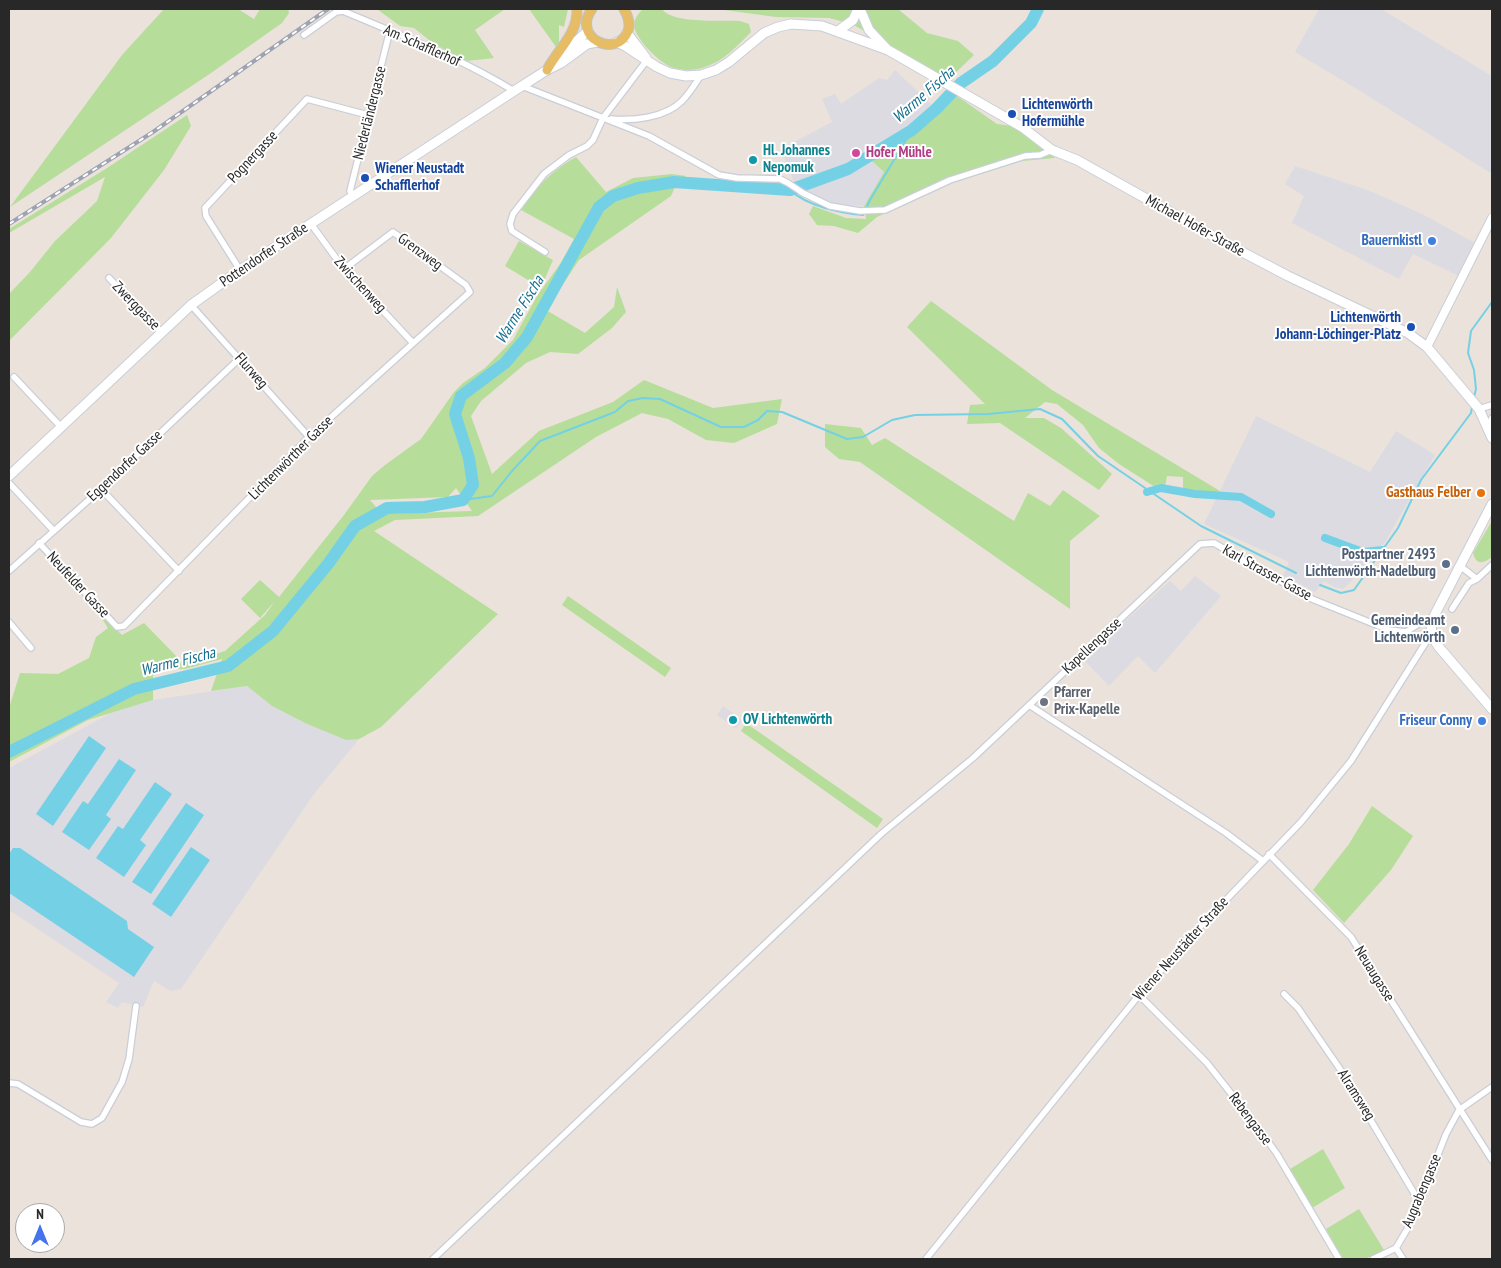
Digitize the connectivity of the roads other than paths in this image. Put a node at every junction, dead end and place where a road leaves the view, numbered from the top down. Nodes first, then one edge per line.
1 (576, 9) edge
2 (591, 9) edge
3 (859, 9) edge
4 (628, 11) edge
5 (390, 30) junction
6 (588, 31) junction
7 (838, 32) junction
8 (627, 33) junction
9 (304, 35) dead end
10 (597, 42) junction
11 (617, 42) junction
12 (888, 50) junction
13 (647, 60) junction
14 (547, 70) junction
15 (701, 75) junction
16 (518, 88) junction
17 (368, 115) junction
18 (603, 118) junction
19 (1052, 150) junction
20 (352, 196) junction
21 (1492, 218) edge
22 (311, 224) junction
23 (546, 252) dead end
24 (240, 270) junction
25 (344, 270) junction
26 (110, 278) dead end
27 (470, 292) joint
28 (191, 305) junction
29 (162, 333) junction
30 (414, 343) junction
31 (1427, 347) junction
32 (240, 358) junction
33 (14, 377) dead end
34 (1492, 405) edge
35 (1479, 409) junction
36 (1490, 423) edge
37 (62, 428) junction
38 (309, 438) junction
39 (1492, 438) edge
40 (9, 476) edge
41 (9, 483) edge
42 (101, 489) junction
43 (1492, 504) edge
44 (54, 531) junction
45 (39, 543) junction
46 (1214, 543) joint
47 (1492, 565) edge
48 (1460, 566) junction
49 (9, 571) edge
50 (179, 571) junction
51 (1477, 579) junction
52 (1452, 609) dead end
53 (1432, 620) junction
54 (9, 622) edge
55 (117, 627) joint
56 (1432, 638) junction
57 (32, 648) dead end
58 (1029, 705) junction
59 (1492, 709) edge
60 (1269, 854) junction
61 (1262, 861) junction
62 (1284, 994) dead end
63 (1139, 995) junction
64 (136, 1006) dead end
65 (9, 1082) edge
66 (1492, 1087) edge
67 (1459, 1110) junction
68 (1492, 1160) edge
69 (1421, 1200) junction
70 (1396, 1248) junction
71 (433, 1259) edge
72 (926, 1259) edge
73 (1339, 1259) edge
74 (1373, 1259) edge
75 (1403, 1259) edge

1 - 14 main road
2 - 6 main road
3 - 7 main road
3 - 12 main road
4 - 8 main road
5 - 9 street, Am Schafflerhof
5 - 16 street, Am Schafflerhof
5 - 17 street, Niederländergasse
6 - 10 main road
6 - 14 main road, Pottendorfer Straße
7 - 12 main road
7 - 15 main road
8 - 11 main road
8 - 13 main road
10 - 11 main road
10 - 14 main road, Pottendorfer Straße
11 - 13 main road
12 - 19 main road, Michael Hofer-Straße
13 - 15 main road
13 - 18 street
14 - 16 main road, Pottendorfer Straße
15 - 18 street
16 - 18 street, Am Schafflerhof
16 - 20 main road, Pottendorfer Straße
17 - 20 street, Niederländergasse
17 - 24 street, Pognergasse
18 - 19 street, Am Schafflerhof
18 - 23 street
19 - 31 main road, Michael Hofer-Straße
20 - 22 main road, Pottendorfer Straße
21 - 31 street
22 - 24 main road, Pottendorfer Straße
22 - 25 street, Zwischenweg
24 - 28 main road, Pottendorfer Straße
25 - 27 street, Grenzweg
25 - 30 street, Zwischenweg
26 - 29 street, Zwerggasse
27 - 30 street, Lichtenwörther Gasse
28 - 29 main road, Pottendorfer Straße
28 - 32 street, Flurweg
29 - 37 main road, Pottendorfer Straße
30 - 38 street, Lichtenwörther Gasse
31 - 35 main road, Michael Hofer-Straße
32 - 38 street, Flurweg
32 - 42 street, Eggendorfer Gasse
33 - 37 street
34 - 35 street
35 - 36 main road, Michael Hofer-Straße
36 - 39 main road, Michael Hofer-Straße
37 - 40 main road, Pottendorfer Straße
38 - 50 street, Lichtenwörther Gasse
41 - 44 street, Neufelder Gasse
42 - 44 street, Eggendorfer Gasse
42 - 50 street
43 - 48 main road
44 - 45 street, Eggendorfer Gasse
45 - 49 street, Eggendorfer Gasse
45 - 55 street, Neufelder Gasse
46 - 53 street, Karl Strasser-Gasse
46 - 58 street, Kapellengasse
47 - 51 street
48 - 51 street
48 - 53 main road
50 - 55 street, Lichtenwörther Gasse
51 - 52 street
53 - 56 main road
54 - 57 street
56 - 59 main road
56 - 60 street, Wiener Neustädter Straße
58 - 61 street
58 - 71 street, Kapellengasse
60 - 61 street, Wiener Neustädter Straße
60 - 67 street, Neuaugasse
61 - 63 street, Wiener Neustädter Straße
62 - 69 street, Alramsweg
63 - 72 street, Wiener Neustädter Straße
63 - 73 street, Rebengasse
64 - 65 street
66 - 67 street
67 - 68 street, Neuaugasse
67 - 69 street, Augrabengasse
69 - 70 street, Augrabengasse
70 - 74 street
70 - 75 street

